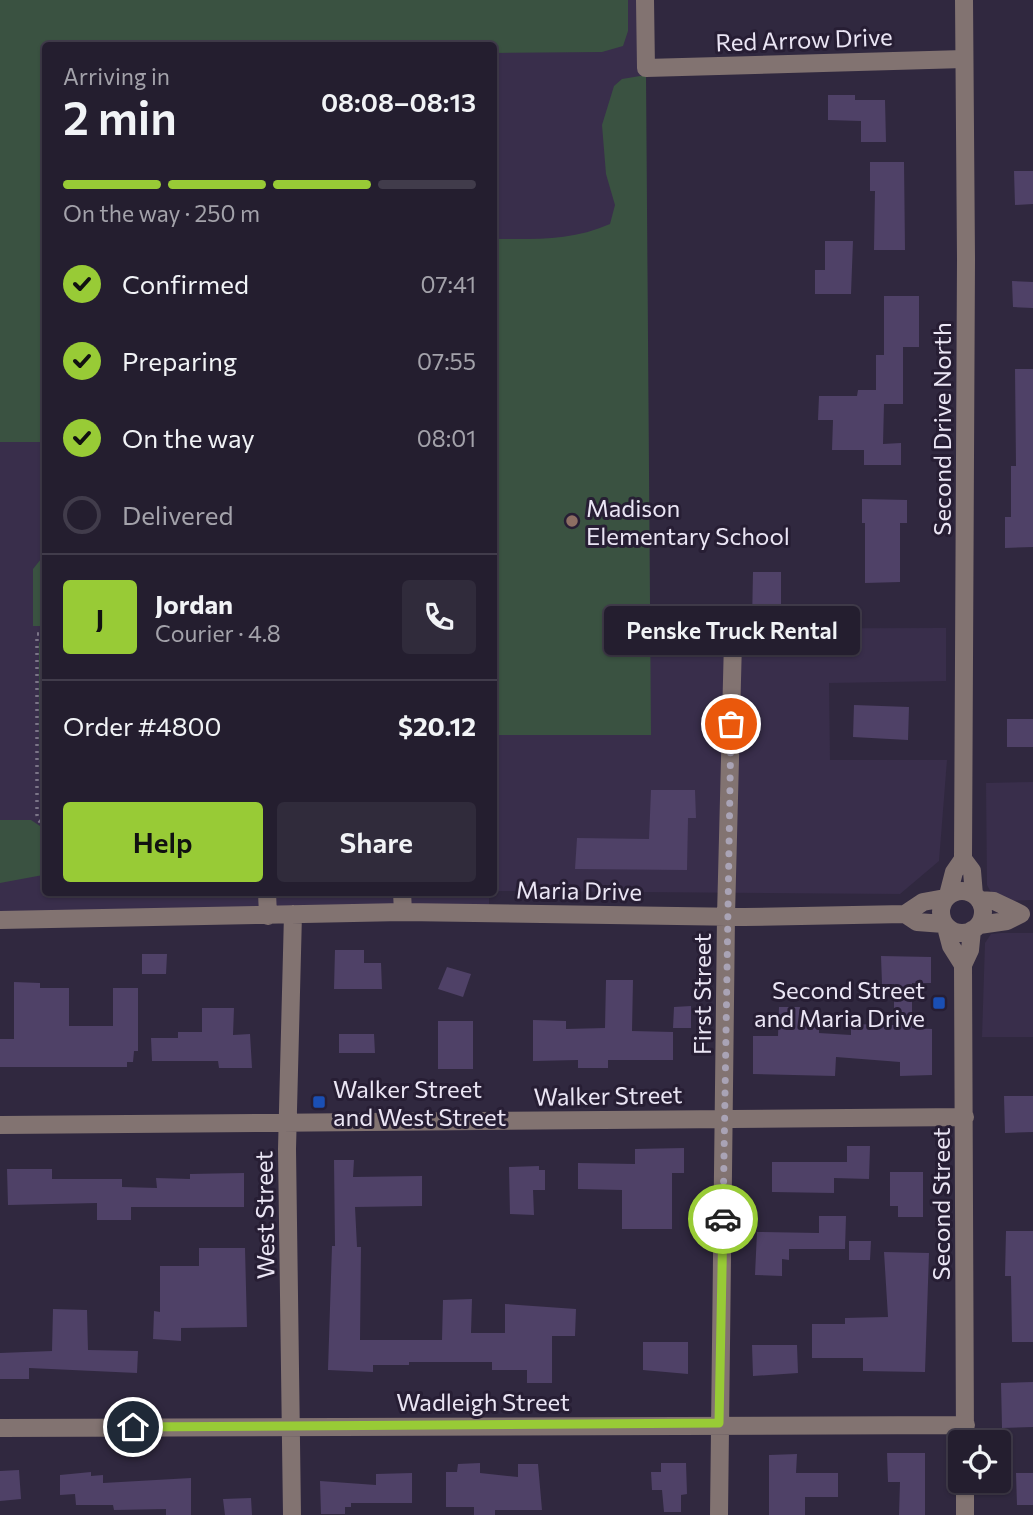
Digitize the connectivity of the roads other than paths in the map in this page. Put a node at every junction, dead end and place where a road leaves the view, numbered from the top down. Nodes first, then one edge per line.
1 (645, 0) edge
2 (964, 0) edge
3 (964, 59) junction
4 (733, 641) dead end
5 (963, 859) junction
6 (267, 896) edge
7 (402, 896) edge
8 (947, 897) junction
9 (977, 897) junction
10 (403, 912) junction
11 (293, 914) junction
12 (905, 914) junction
13 (1027, 914) edge
14 (268, 916) junction
15 (726, 916) junction
16 (0, 920) edge
17 (945, 925) junction
18 (975, 927) junction
19 (963, 965) junction
20 (965, 1117) junction
21 (725, 1118) junction
22 (287, 1122) junction
23 (0, 1125) edge
24 (719, 1423) junction
25 (292, 1427) junction
26 (0, 1428) edge
27 (966, 1430) edge
28 (948, 1432) edge
29 (965, 1493) edge
30 (292, 1515) edge
31 (719, 1515) edge
32 (965, 1515) edge

1 - 3 street, Red Arrow Drive
2 - 3 street, Second Drive North
3 - 5 street, Second Drive North
4 - 15 street, First Street
5 - 8 street
5 - 9 street
6 - 14 street
7 - 10 street
8 - 9 street
8 - 12 street
8 - 17 street
9 - 13 street
9 - 18 street
10 - 11 street, Maria Drive
10 - 15 street, Maria Drive
11 - 14 street, Maria Drive
11 - 22 street, West Street
12 - 15 street, Maria Drive
12 - 17 street
13 - 18 street
14 - 16 street, Maria Drive
15 - 21 street, First Street
17 - 18 street
17 - 19 street
18 - 19 street
19 - 20 street, Second Street
20 - 21 street, Walker Street
20 - 27 street, Second Street
21 - 22 street, Walker Street
21 - 24 street, First Street
22 - 23 street, Walker Street
22 - 25 street, West Street
24 - 25 street, Wadleigh Street
24 - 28 street, Wadleigh Street
24 - 31 street, First Street
25 - 26 street, Wadleigh Street
25 - 30 street, West Street
29 - 32 street

